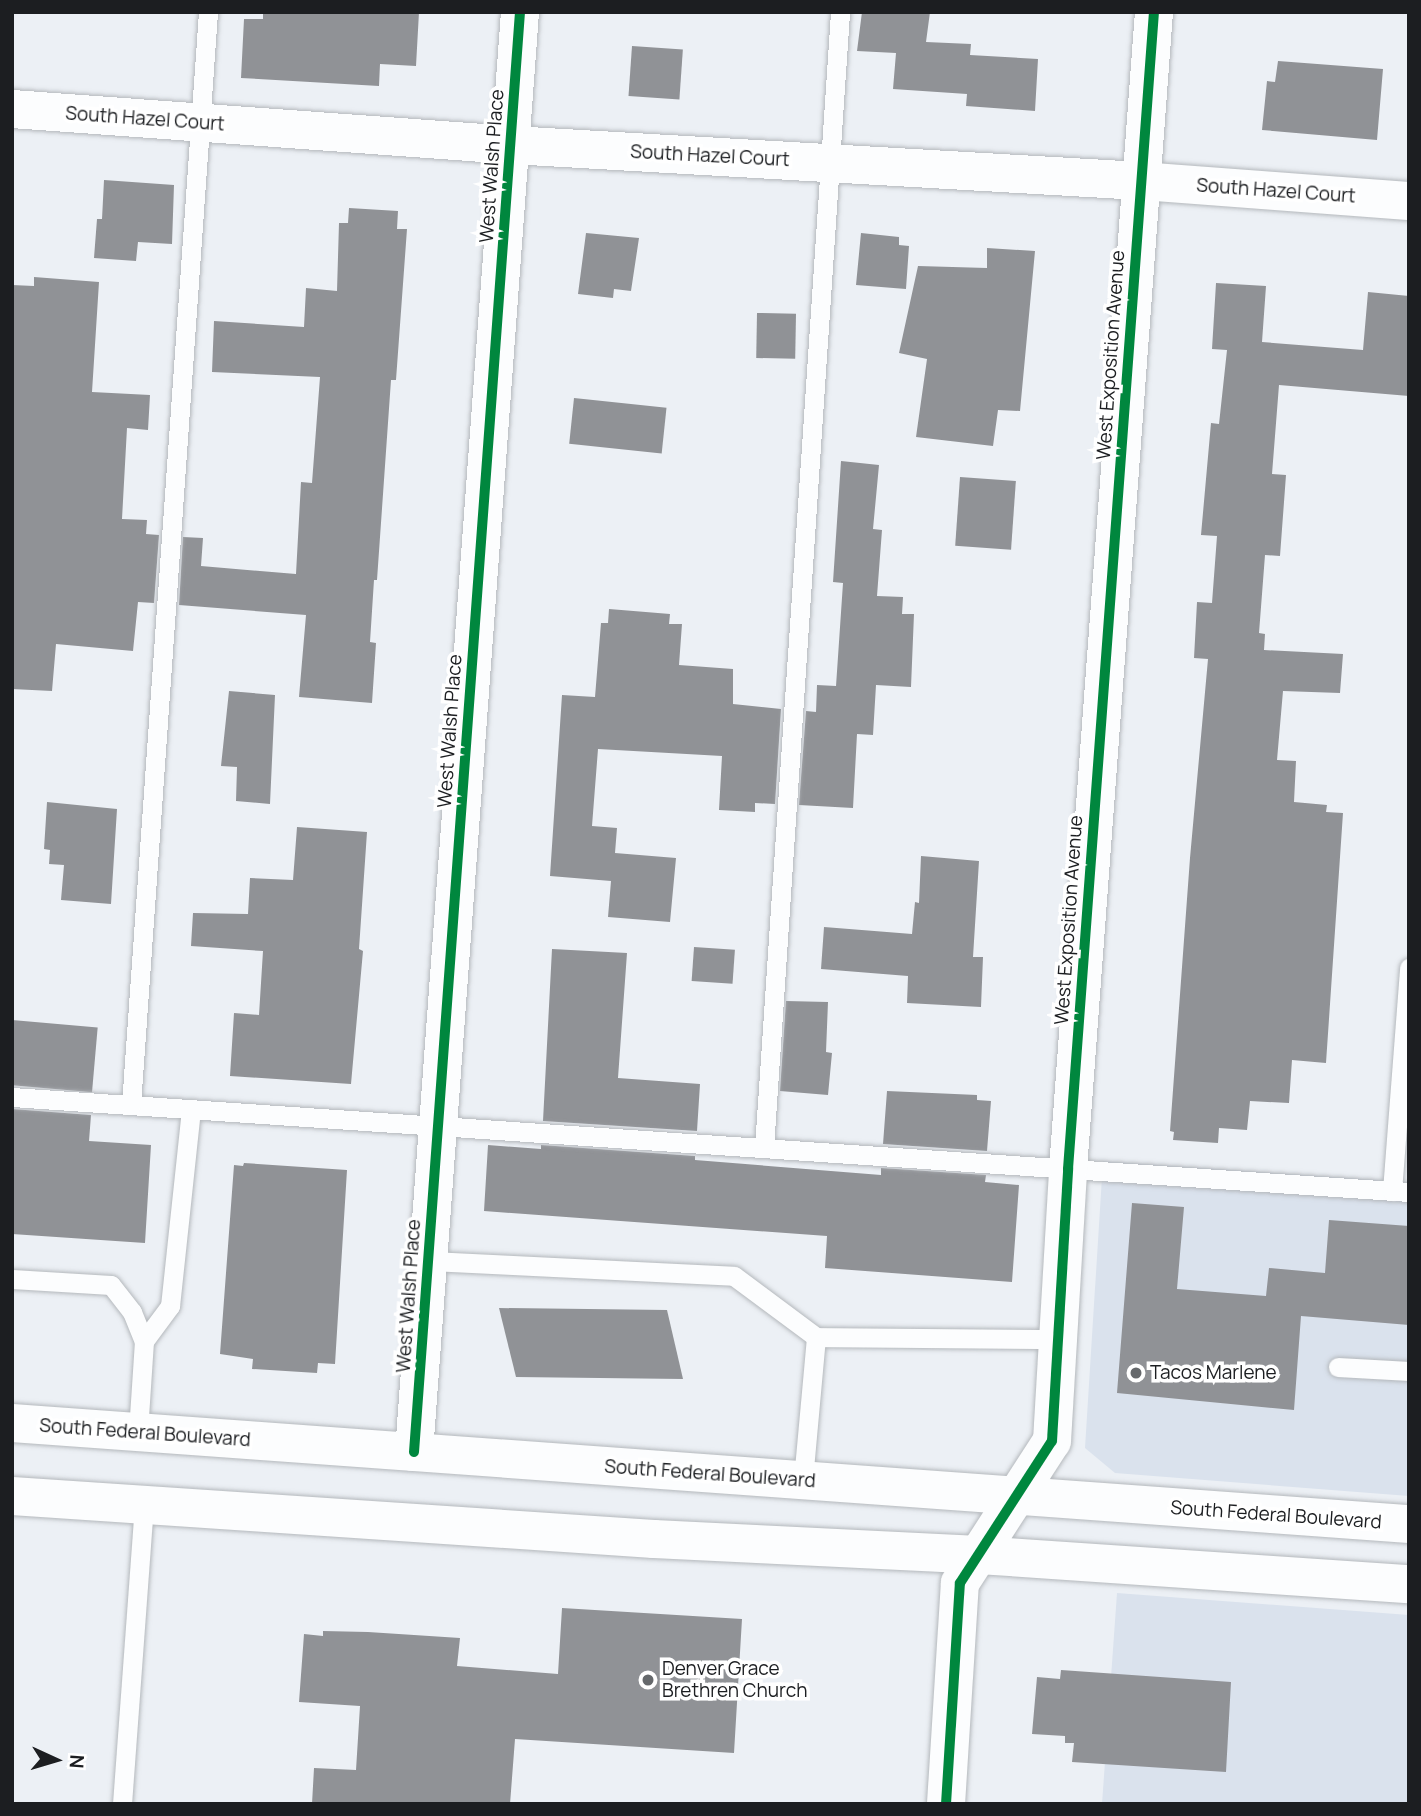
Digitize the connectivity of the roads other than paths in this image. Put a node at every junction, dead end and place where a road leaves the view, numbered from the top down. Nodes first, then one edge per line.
1 (208, 12) edge
2 (520, 12) edge
3 (840, 12) edge
4 (1154, 12) edge
5 (12, 109) edge
6 (200, 122) junction
7 (511, 145) junction
8 (829, 163) junction
9 (1142, 181) junction
10 (1409, 201) edge
11 (1409, 968) edge
12 (12, 1097) edge
13 (131, 1105) junction
14 (191, 1110) junction
15 (439, 1126) junction
16 (764, 1148) junction
17 (1068, 1169) junction
18 (1400, 1191) edge
19 (430, 1261) junction
20 (12, 1279) edge
21 (816, 1337) junction
22 (1058, 1339) junction
23 (144, 1341) junction
24 (1338, 1367) dead end
25 (1409, 1371) edge
26 (12, 1423) edge
27 (138, 1432) junction
28 (414, 1452) junction
29 (803, 1480) junction
30 (12, 1496) edge
31 (1018, 1497) junction
32 (144, 1505) junction
33 (1409, 1524) edge
34 (979, 1555) junction
35 (1409, 1584) edge
36 (122, 1804) edge
37 (946, 1804) edge

1 - 6 lane
2 - 7 street, West Walsh Place
3 - 8 lane
4 - 9 street, West Exposition Avenue
5 - 6 street, South Hazel Court
6 - 7 street, South Hazel Court
6 - 13 lane
7 - 8 street, South Hazel Court
7 - 15 street, West Walsh Place
8 - 9 street, South Hazel Court
8 - 16 lane
9 - 10 street, South Hazel Court
9 - 17 street, West Exposition Avenue
11 - 18 lane
12 - 13 lane
13 - 14 lane
14 - 15 lane
14 - 23 lane
15 - 16 lane
15 - 19 street, West Walsh Place
16 - 17 lane
17 - 18 lane
17 - 22 street, West Exposition Avenue
19 - 21 lane
19 - 28 street, West Walsh Place
20 - 23 lane
21 - 22 lane
21 - 29 lane
22 - 31 street, West Exposition Avenue
23 - 27 lane
24 - 25 lane
26 - 27 street, South Federal Boulevard
27 - 28 street, South Federal Boulevard
28 - 29 street, South Federal Boulevard
29 - 31 street, South Federal Boulevard
30 - 32 street
31 - 33 street, South Federal Boulevard
31 - 34 street, West Exposition Avenue
32 - 34 street
32 - 36 lane
34 - 35 street
34 - 37 street, West Exposition Avenue

